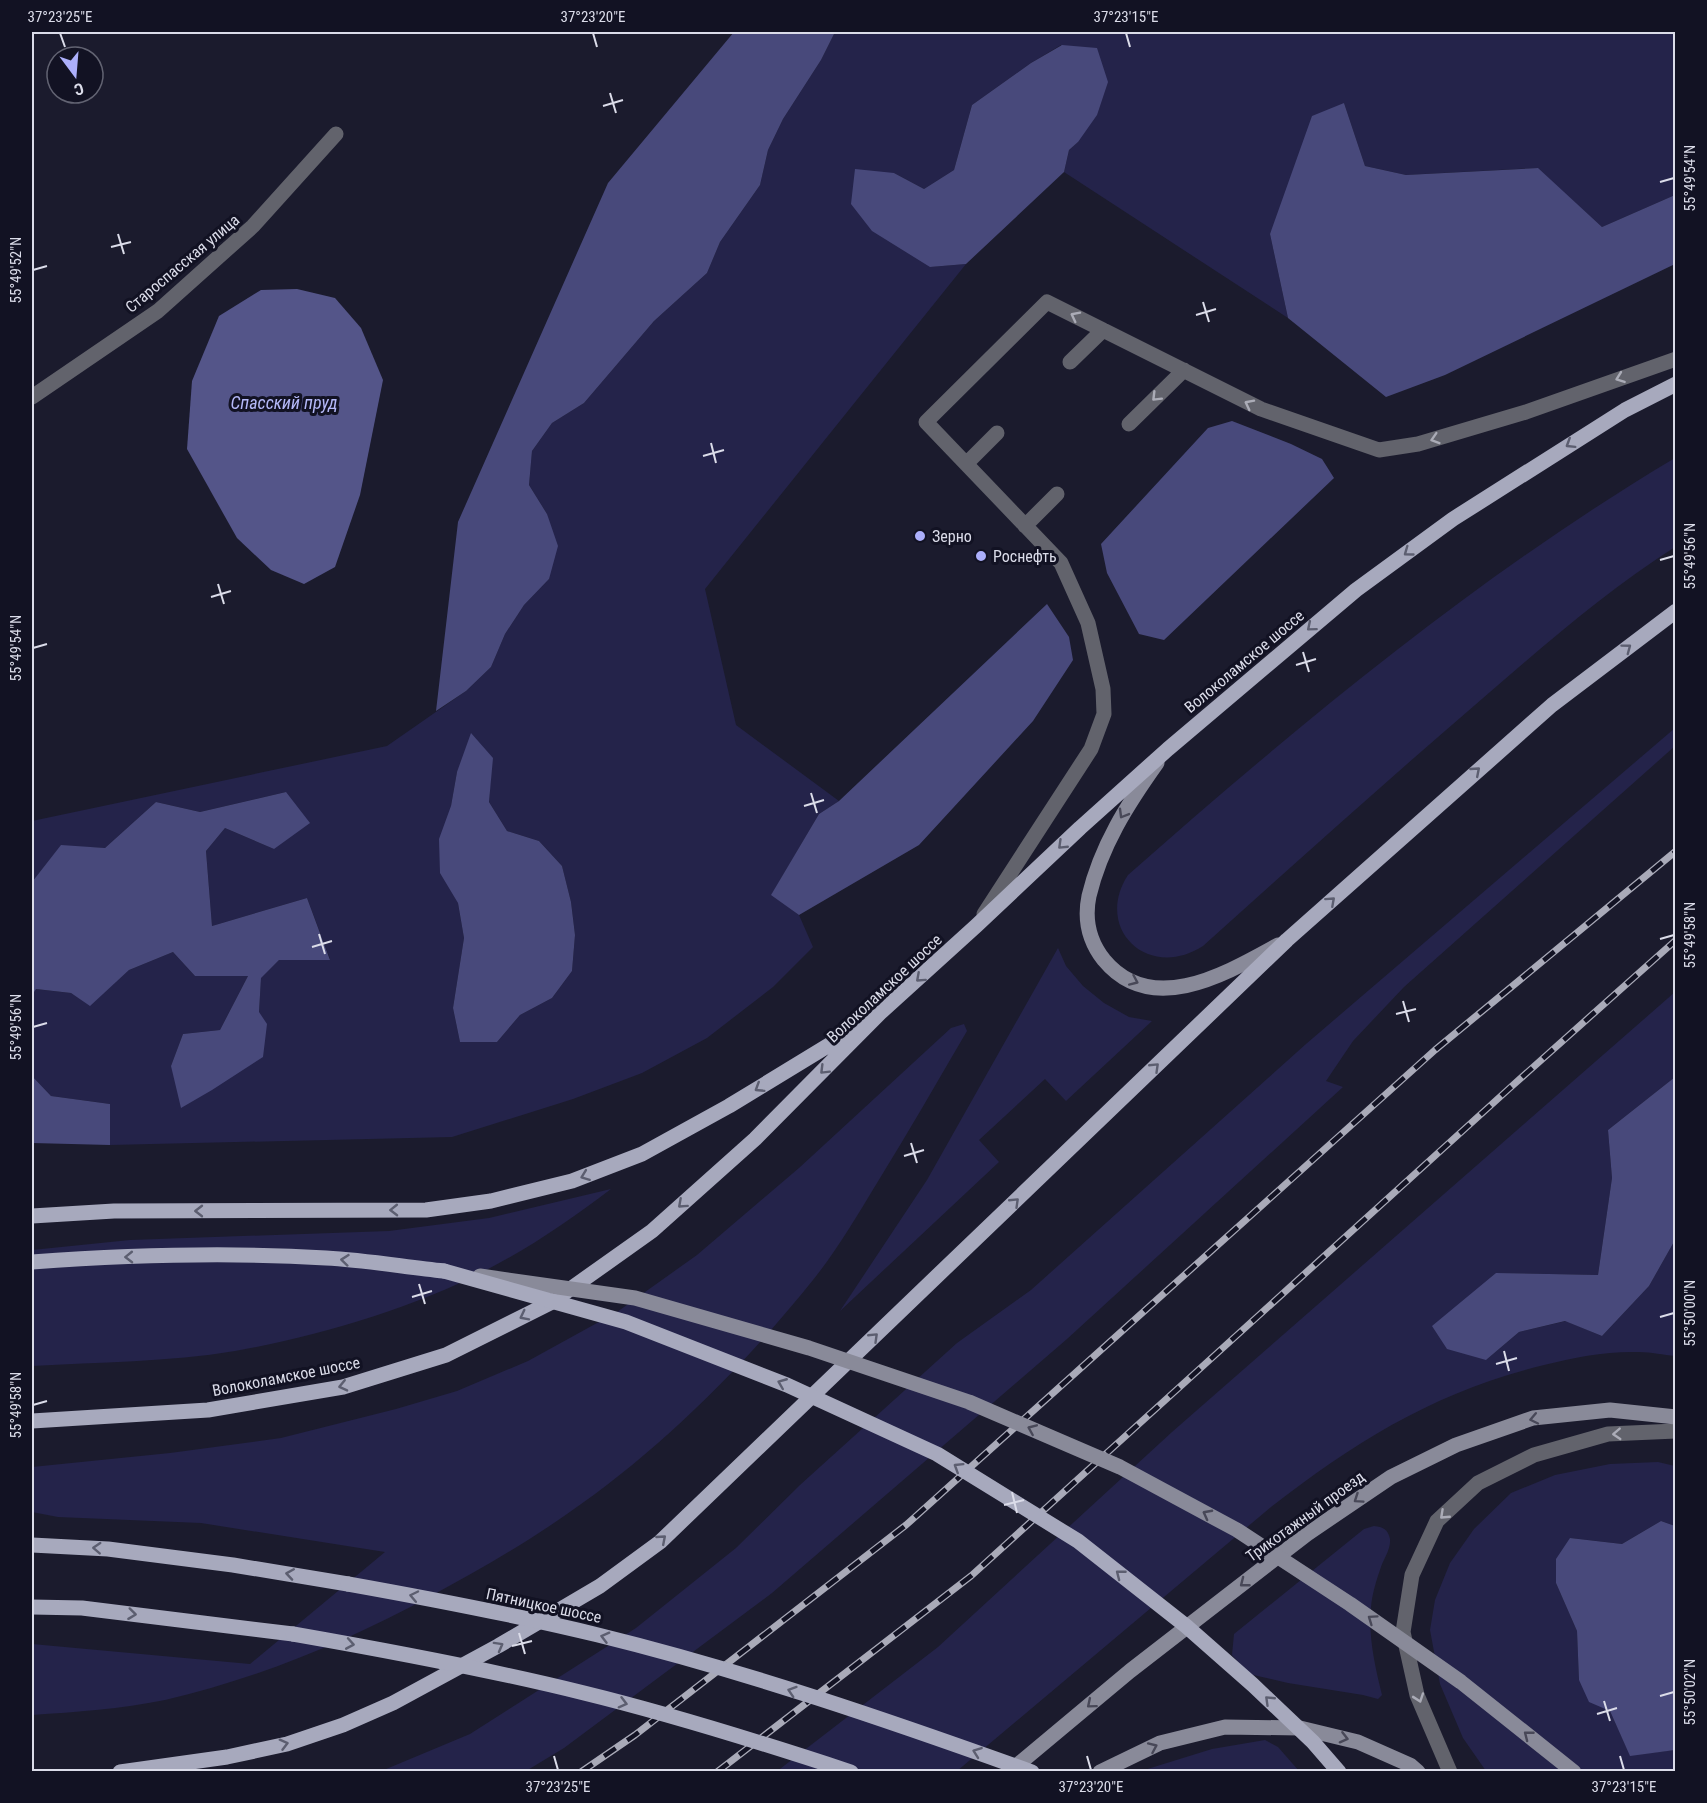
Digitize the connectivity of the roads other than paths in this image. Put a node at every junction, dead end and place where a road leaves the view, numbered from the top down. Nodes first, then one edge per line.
1 (336, 134) dead end
2 (1103, 330) junction
3 (1676, 359) edge
4 (1070, 362) dead end
5 (1184, 370) junction
6 (1676, 384) edge
7 (32, 397) edge
8 (1129, 424) dead end
9 (997, 433) dead end
10 (966, 464) junction
11 (1057, 494) dead end
12 (1025, 526) junction
13 (1676, 611) edge
14 (1168, 749) junction
15 (976, 927) junction
16 (1287, 940) junction
17 (880, 1013) junction
18 (32, 1216) edge
19 (32, 1262) edge
20 (444, 1271) junction
21 (1676, 1417) edge
22 (32, 1421) edge
23 (1676, 1431) edge
24 (32, 1545) edge
25 (32, 1606) edge
26 (227, 1757) junction
27 (120, 1772) edge
28 (172, 1772) edge
29 (851, 1772) edge
30 (1009, 1772) edge
31 (1032, 1772) edge
32 (1100, 1772) edge
33 (1339, 1772) edge
34 (1418, 1772) edge
35 (1450, 1772) edge
36 (1574, 1772) edge

1 - 7 street, Староспасская улица
2 - 4 street
2 - 5 street
2 -> 10 street
3 -> 5 street
5 -> 8 street
6 -> 14 main road, Волоколамское шоссе
9 - 10 street
10 - 12 street
11 - 12 street
12 - 15 street
16 -> 13 main road
14 -> 15 main road, Волоколамское шоссе
14 -> 16 main road
15 -> 17 main road, Волоколамское шоссе
26 -> 16 main road
17 -> 18 main road
17 -> 22 main road, Волоколамское шоссе
20 -> 19 main road
33 -> 20 main road, bridge
36 -> 20 main road, bridge
21 -> 30 main road, Трикотажный проезд
23 -> 35 street
31 -> 24 main road, Пятницкое шоссе, bridge
25 -> 29 main road, bridge
26 - 27 main road
26 - 28 main road
32 -> 34 main road

